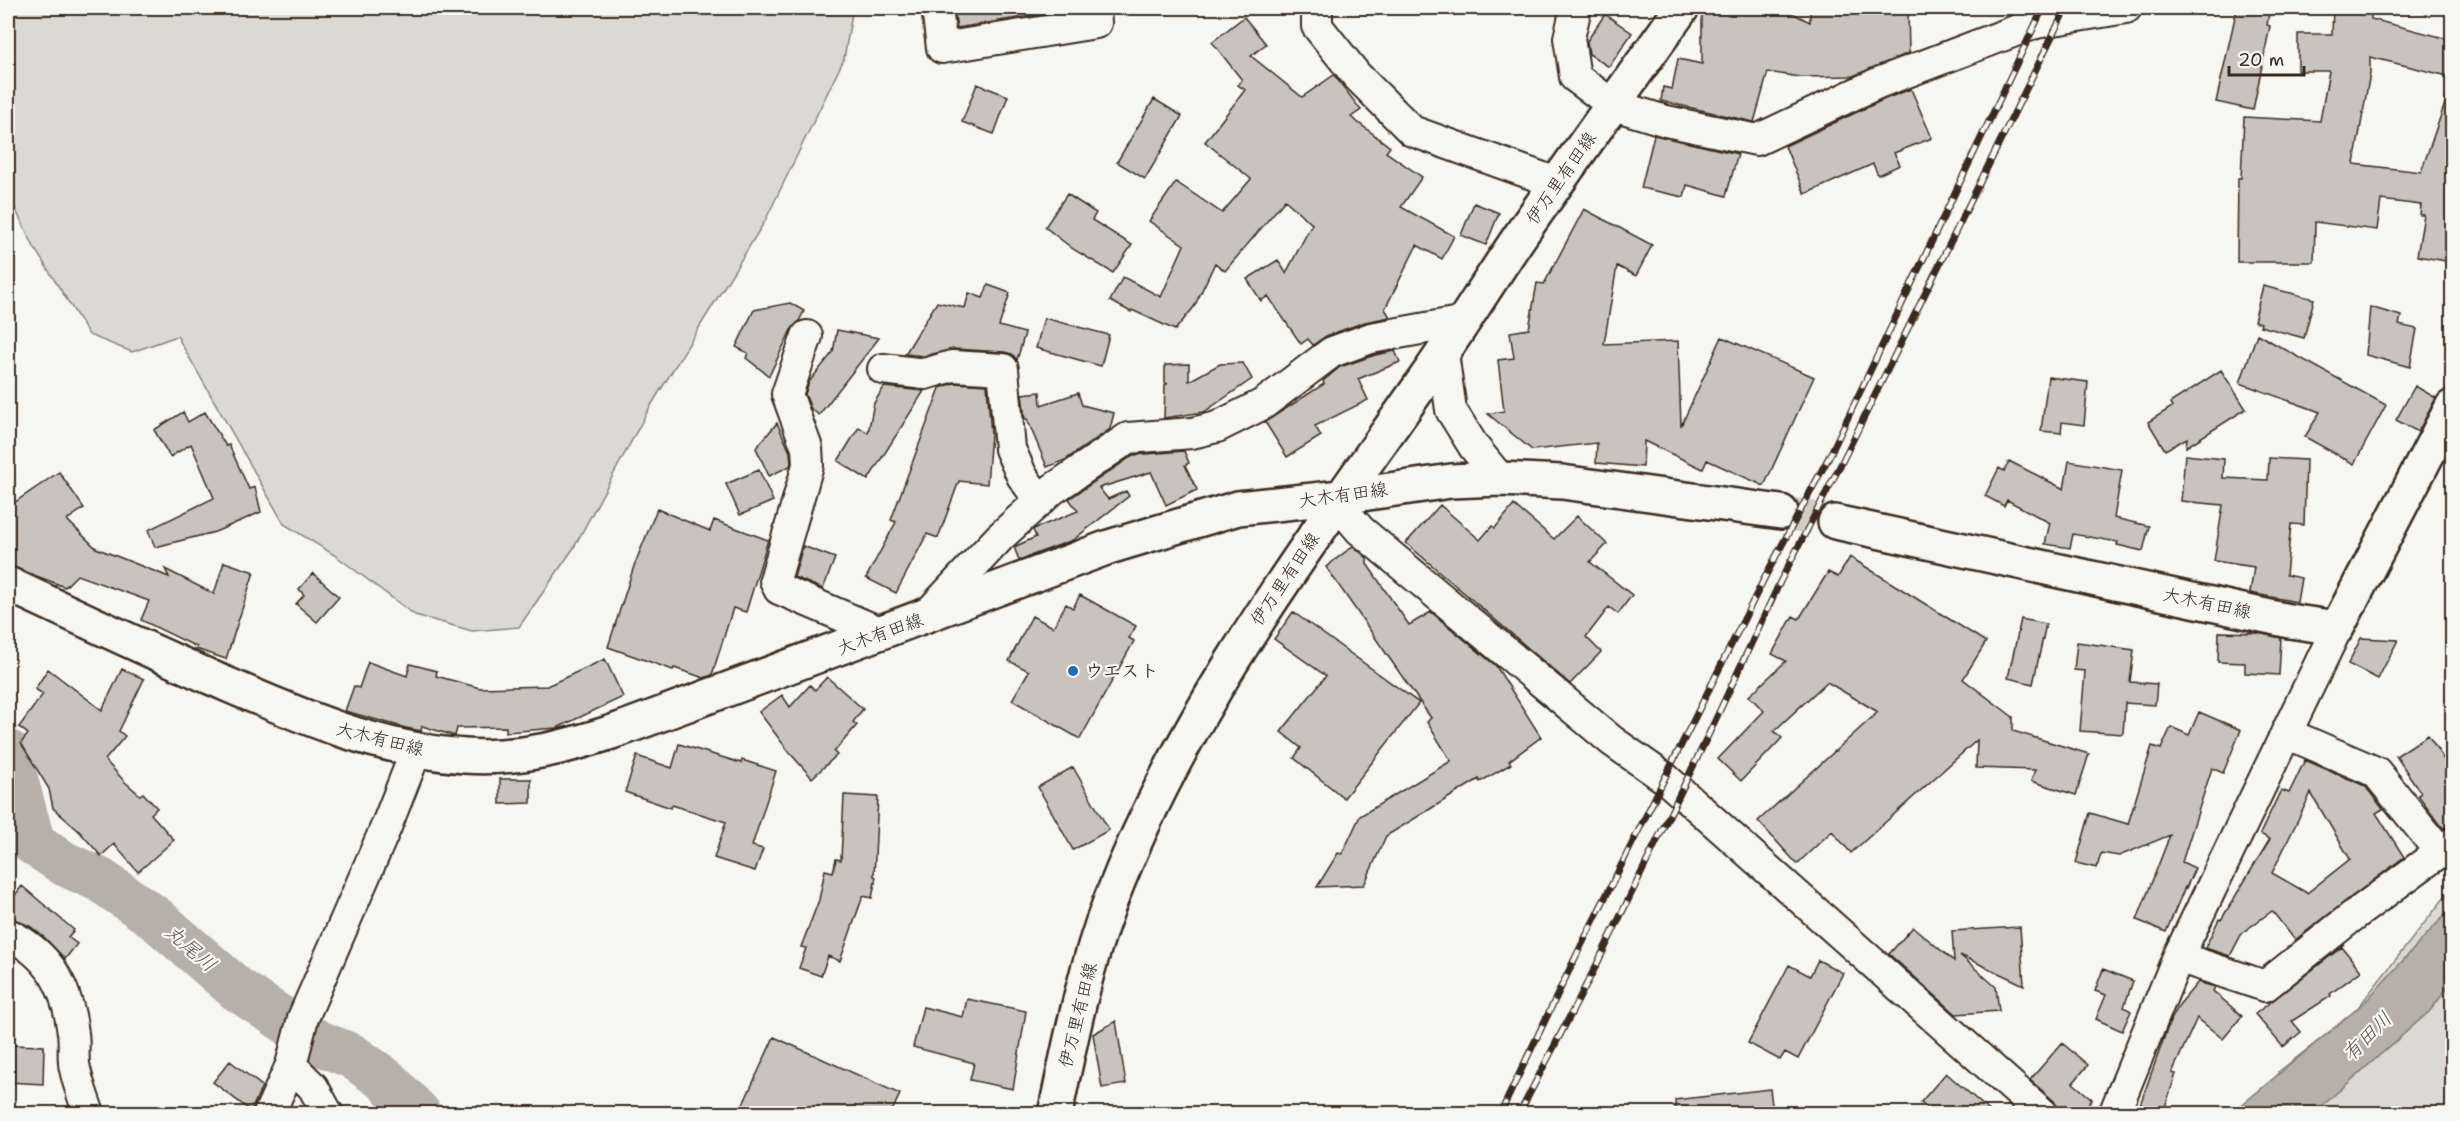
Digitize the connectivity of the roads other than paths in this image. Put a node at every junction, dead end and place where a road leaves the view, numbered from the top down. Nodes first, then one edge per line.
1 (937, 8) edge
2 (1095, 8) edge
3 (1317, 8) edge
4 (1563, 8) edge
5 (1576, 8) edge
6 (1682, 8) edge
7 (2126, 8) edge
8 (1569, 38) junction
9 (1613, 105) junction
10 (1557, 183) junction
11 (1464, 321) junction
12 (807, 336) dead end
13 (1443, 353) junction
14 (883, 369) dead end
15 (2452, 407) edge
16 (1500, 479) junction
17 (1341, 497) junction
18 (1040, 501) junction
19 (1781, 512) tunnel mouth
20 (1835, 522) tunnel mouth
21 (8, 584) edge
22 (925, 617) junction
23 (2337, 628) junction
24 (882, 633) junction
25 (2286, 733) junction
26 (417, 751) junction
27 (2446, 848) edge
28 (8, 934) edge
29 (2178, 957) junction
30 (291, 1065) junction
31 (89, 1113) edge
32 (268, 1113) edge
33 (328, 1113) edge
34 (1055, 1113) edge
35 (2043, 1113) edge
36 (2114, 1113) edge

1 - 2 street
3 - 10 street
4 - 8 street
5 - 8 street
6 - 9 main road, 伊万里有田線
7 - 9 street
8 - 9 street
9 - 10 main road, 伊万里有田線
10 - 11 main road, 伊万里有田線
11 - 13 main road, 伊万里有田線
11 - 18 street
12 - 24 street
13 - 16 street
13 - 17 main road, 伊万里有田線
14 - 18 street
15 - 23 main road
16 - 17 main road, 大木有田線
16 - 19 main road, 大木有田線
17 - 22 main road, 大木有田線
17 - 34 main road, 伊万里有田線
17 - 35 street
18 - 22 street
20 - 23 main road, 大木有田線
21 - 26 main road, 大木有田線
22 - 24 main road, 大木有田線
23 - 25 street
24 - 26 main road, 大木有田線
25 - 27 street
25 - 29 street
26 - 30 street
27 - 29 street
28 - 31 street
29 - 36 street
30 - 32 street
30 - 33 street

